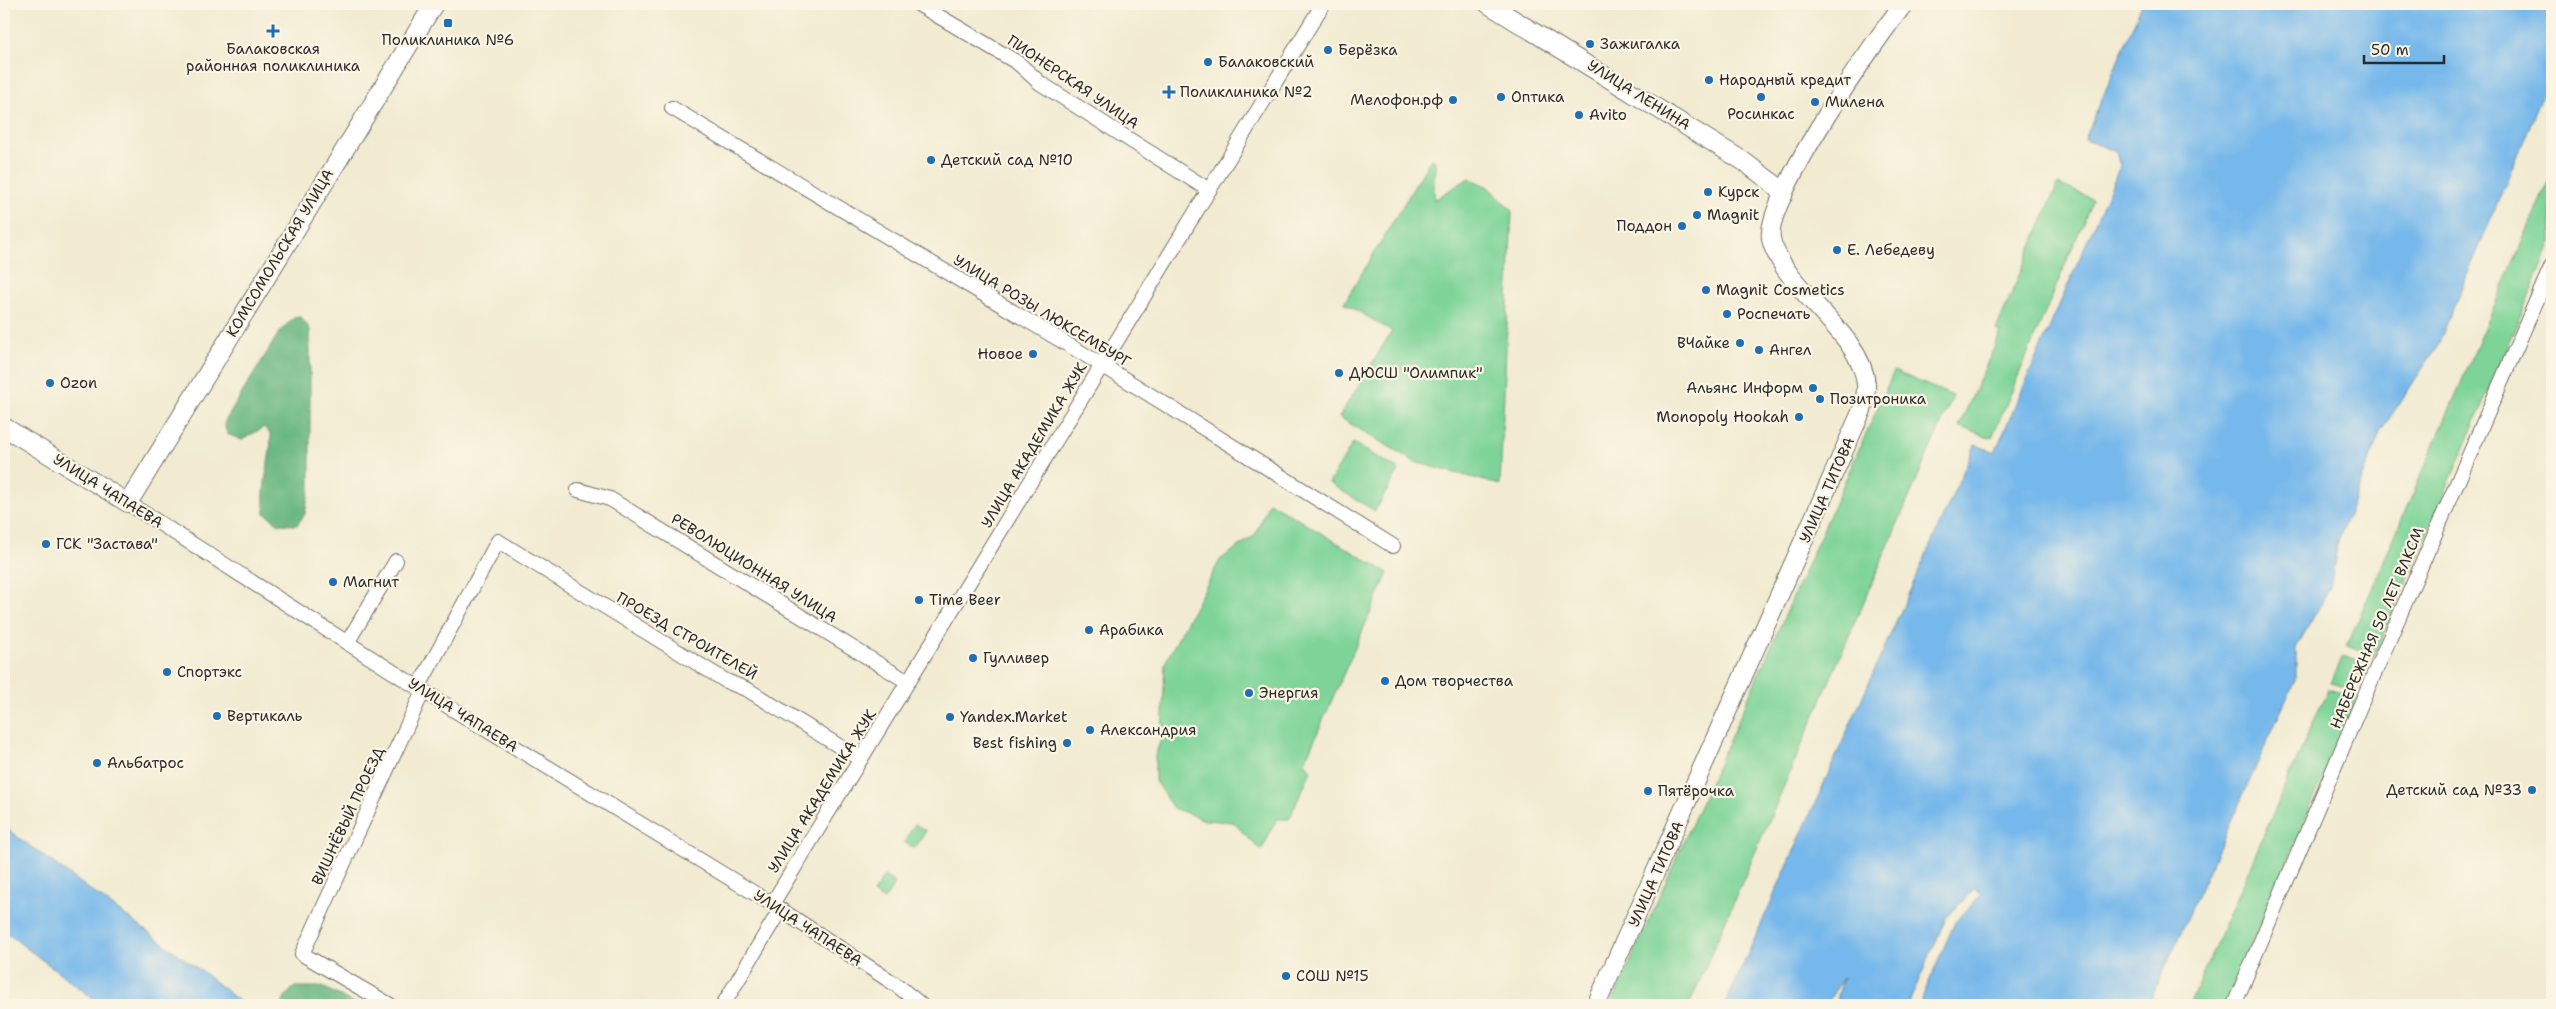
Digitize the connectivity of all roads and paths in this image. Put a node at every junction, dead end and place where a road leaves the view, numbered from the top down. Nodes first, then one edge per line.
1 (434, 4) edge
2 (918, 4) edge
3 (1323, 4) edge
4 (1488, 4) edge
5 (1904, 4) edge
6 (672, 108) dead end
7 (1209, 190) junction
8 (1783, 196) junction
9 (2552, 265) edge
10 (1102, 365) junction
11 (4, 427) edge
12 (578, 490) dead end
13 (128, 503) junction
14 (498, 540) joint
15 (1393, 546) dead end
16 (396, 561) dead end
17 (347, 643) junction
18 (908, 682) junction
19 (421, 689) junction
20 (860, 759) junction
21 (776, 907) junction
22 (390, 1005) edge
23 (723, 1005) edge
24 (921, 1005) edge
25 (1596, 1005) edge
26 (2234, 1005) edge

1 - 13 main road, КОМСОМОЛЬСКАЯ УЛИЦА
2 - 7 street, ПИОНЕРСКАЯ УЛИЦА
3 - 7 street, УЛИЦА АКАДЕМИКА ЖУК
4 - 8 main road, УЛИЦА ЛЕНИНА
5 - 8 main road, УЛИЦА ТИТОВА
6 - 10 street, УЛИЦА РОЗЫ ЛЮКСЕМБУРГ
7 - 10 street, УЛИЦА АКАДЕМИКА ЖУК
8 - 25 main road, УЛИЦА ТИТОВА
9 - 26 street, НАБЕРЕЖНАЯ 50 ЛЕТ ВЛКСМ
10 - 15 street, УЛИЦА РОЗЫ ЛЮКСЕМБУРГ
10 - 18 street, УЛИЦА АКАДЕМИКА ЖУК
11 - 13 main road, УЛИЦА ЧАПАЕВА
12 - 18 street, РЕВОЛЮЦИОННАЯ УЛИЦА
13 - 17 street, УЛИЦА ЧАПАЕВА
14 - 19 street, ВИШНЁВЫЙ ПРОЕЗД
14 - 20 street, ПРОЕЗД СТРОИТЕЛЕЙ
16 - 17 street
17 - 19 street, УЛИЦА ЧАПАЕВА
18 - 20 street, УЛИЦА АКАДЕМИКА ЖУК
19 - 21 street, УЛИЦА ЧАПАЕВА
19 - 22 street, ВИШНЁВЫЙ ПРОЕЗД
20 - 21 street, УЛИЦА АКАДЕМИКА ЖУК
21 - 23 street, УЛИЦА АКАДЕМИКА ЖУК
21 - 24 street, УЛИЦА ЧАПАЕВА

